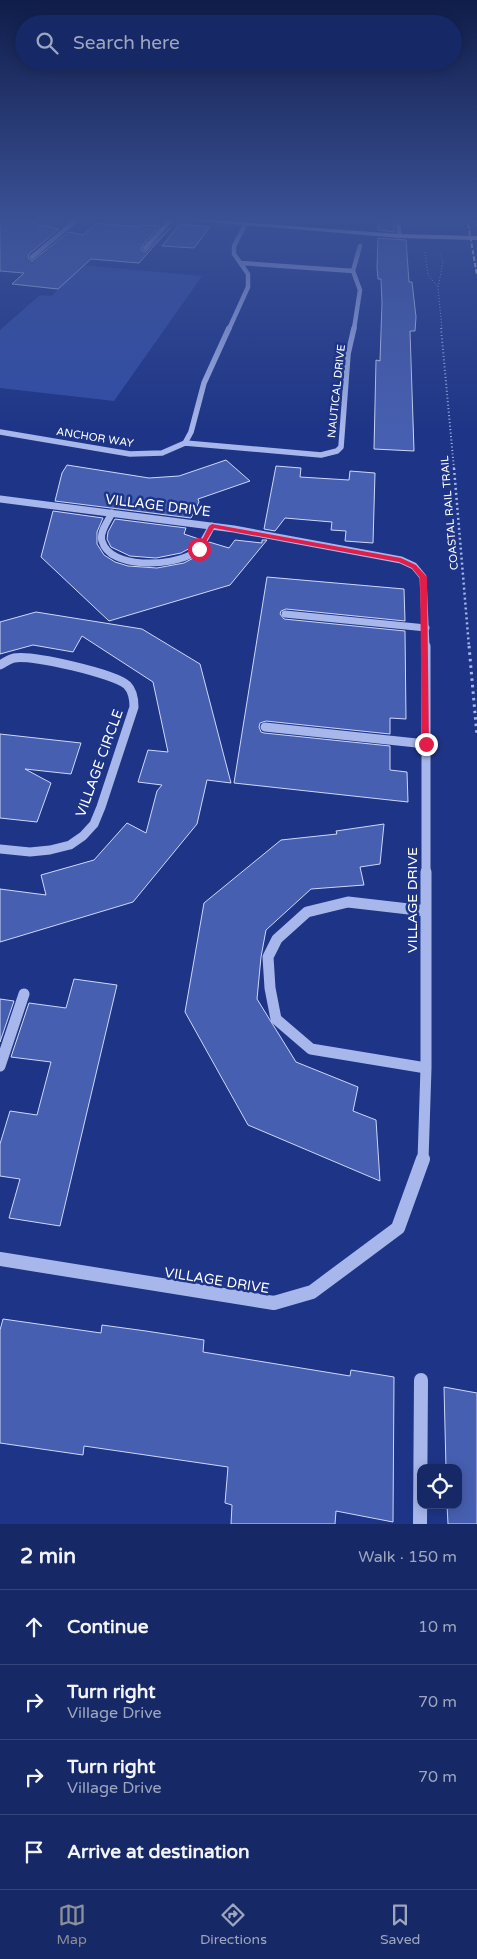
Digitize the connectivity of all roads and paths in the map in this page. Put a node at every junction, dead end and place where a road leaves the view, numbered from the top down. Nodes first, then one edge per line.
1 (247, 289) edge
2 (360, 289) edge
3 (438, 289) edge
4 (0, 432) edge
5 (185, 443) junction
6 (0, 499) edge
7 (112, 513) junction
8 (212, 526) junction
9 (286, 614) dead end
10 (426, 628) junction
11 (0, 665) edge
12 (265, 727) dead end
13 (477, 736) edge
14 (426, 744) junction
15 (0, 849) edge
16 (426, 911) junction
17 (24, 994) dead end
18 (0, 1066) edge
19 (426, 1068) junction
20 (0, 1259) edge
21 (421, 1380) dead end
22 (420, 1524) edge

1 - 5 street
2 - 5 street, NAUTICAL DRIVE
3 - 13 path, COASTAL RAIL TRAIL
4 - 5 street, ANCHOR WAY
6 - 7 street, VILLAGE DRIVE
7 - 8 street, VILLAGE DRIVE
7 - 8 street
8 - 10 street, VILLAGE DRIVE
9 - 10 street
10 - 14 street, VILLAGE DRIVE
11 - 15 street, VILLAGE CIRCLE
12 - 14 street
14 - 16 street, VILLAGE DRIVE
16 - 19 street, VILLAGE DRIVE
16 - 19 street
17 - 18 street
19 - 20 street, VILLAGE DRIVE
21 - 22 street

